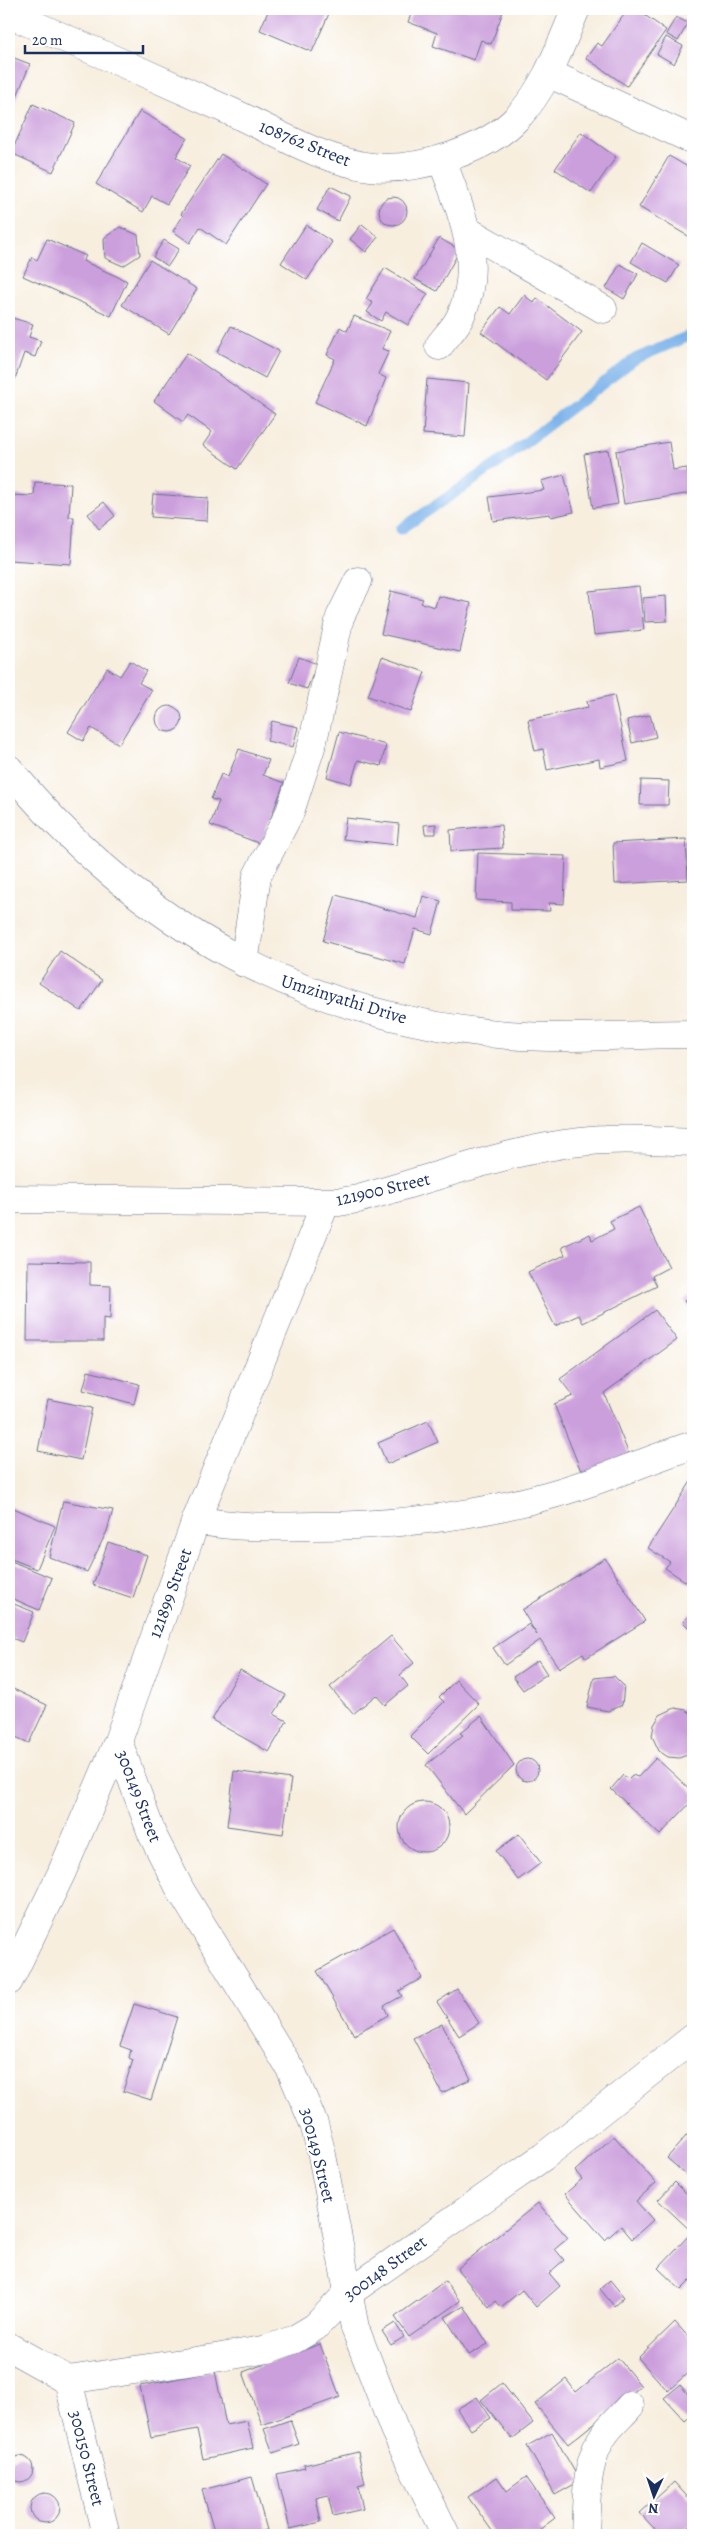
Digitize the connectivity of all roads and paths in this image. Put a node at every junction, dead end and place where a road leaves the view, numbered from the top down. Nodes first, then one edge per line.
1 (576, 9) edge
2 (9, 14) edge
3 (548, 73) junction
4 (693, 140) edge
5 (442, 160) junction
6 (468, 231) junction
7 (603, 309) dead end
8 (439, 346) dead end
9 (358, 581) dead end
10 (9, 769) edge
11 (244, 963) junction
12 (693, 1034) edge
13 (693, 1142) edge
14 (9, 1199) edge
15 (326, 1202) junction
16 (693, 1445) edge
17 (196, 1520) junction
18 (118, 1741) junction
19 (9, 1981) edge
20 (693, 2038) edge
21 (347, 2294) junction
22 (9, 2347) edge
23 (68, 2380) junction
24 (630, 2406) dead end
25 (106, 2535) edge
26 (446, 2535) edge
27 (586, 2535) edge

1 - 3 street, 108762 Street
2 - 5 street, 108762 Street
3 - 4 street
3 - 5 street, 108762 Street
5 - 6 street
6 - 7 street
6 - 8 street
9 - 11 street
10 - 11 street, Umzinyathi Drive
11 - 12 street, Umzinyathi Drive
13 - 15 street, 121900 Street
14 - 15 street, 121900 Street
15 - 17 street, 121899 Street
16 - 17 street
17 - 18 street, 121899 Street
18 - 19 street, 121899 Street
18 - 21 street, 300149 Street
20 - 21 street, 300148 Street
21 - 23 street, 300148 Street
21 - 26 street, 300149 Street
22 - 23 street
23 - 25 street, 300150 Street
24 - 27 street

